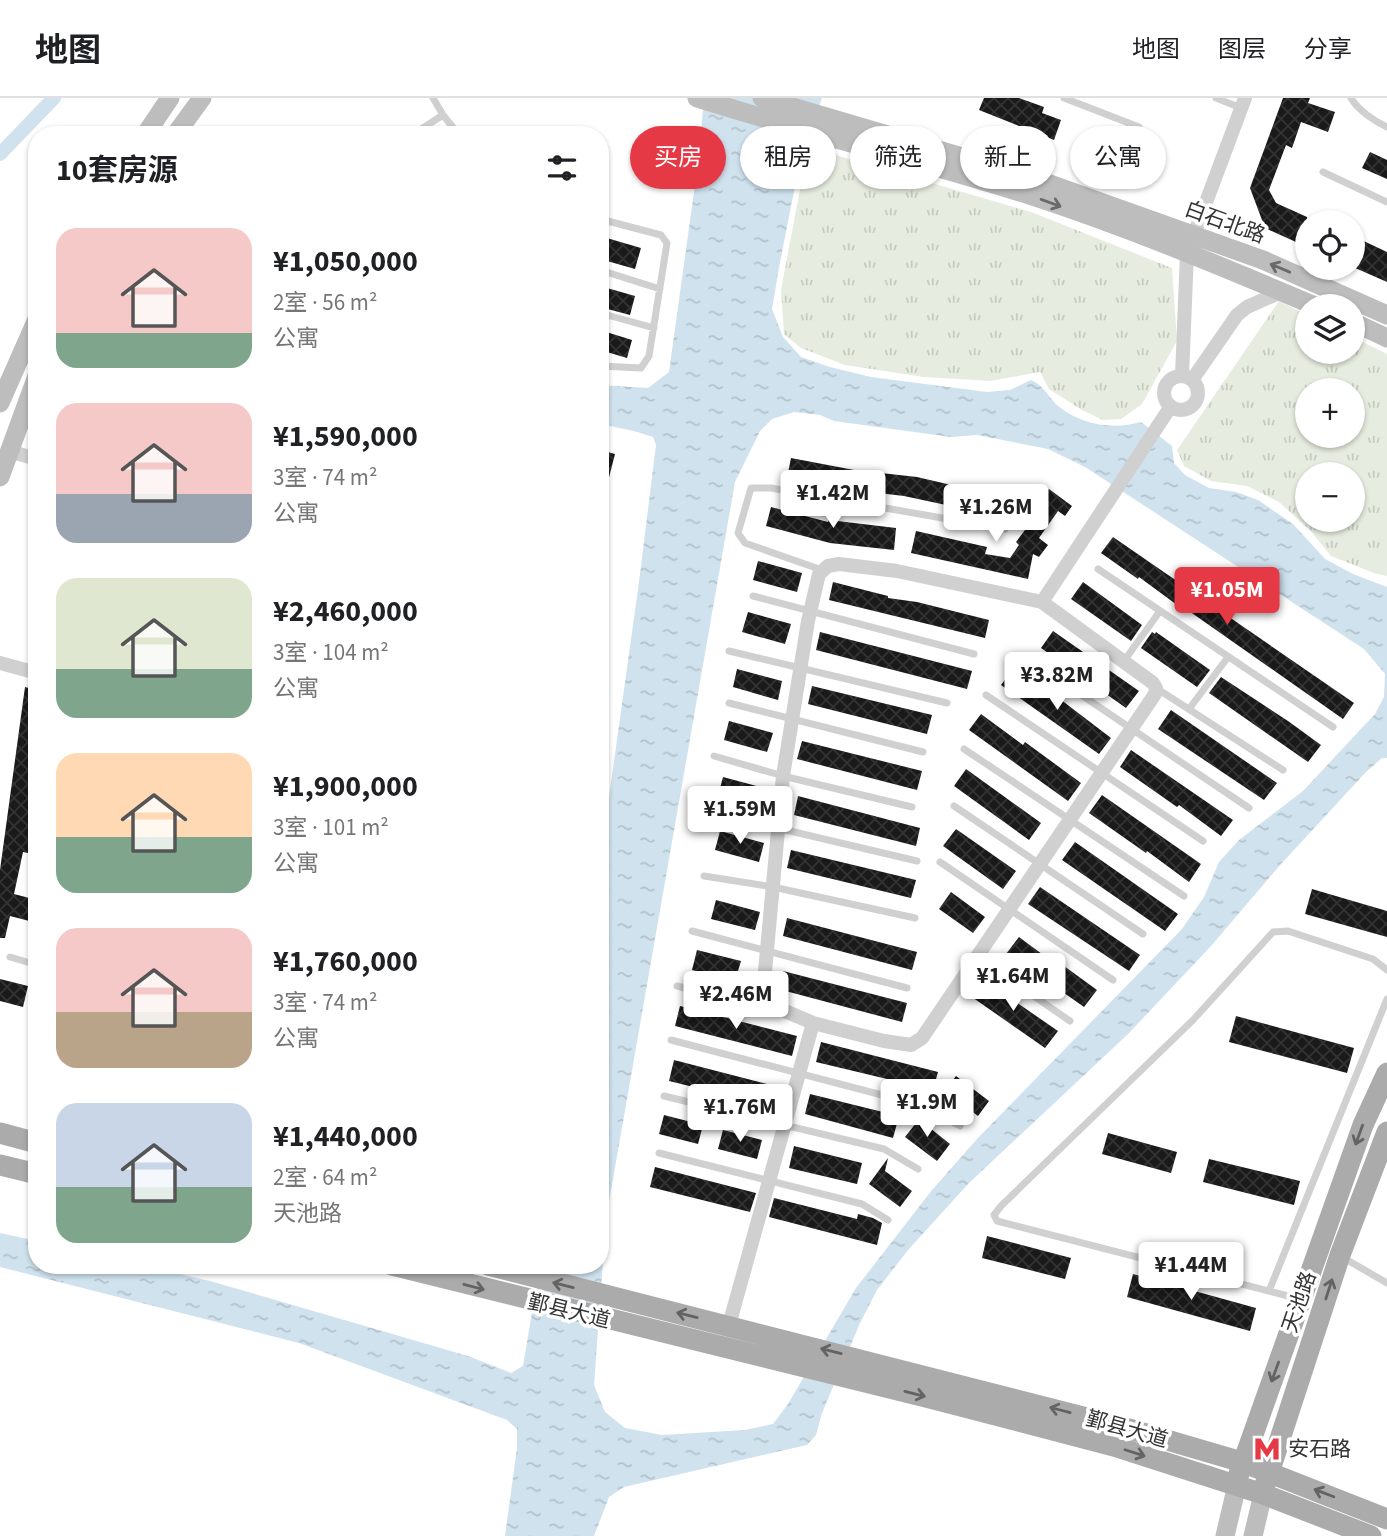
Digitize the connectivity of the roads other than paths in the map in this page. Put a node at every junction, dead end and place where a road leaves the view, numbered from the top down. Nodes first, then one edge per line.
1 (170, 98) edge
2 (202, 98) edge
3 (433, 98) edge
4 (762, 98) edge
5 (1064, 98) edge
6 (1216, 98) edge
7 (1351, 98) edge
8 (700, 99) edge
9 (1244, 103) edge
10 (443, 116) junction
11 (823, 125) junction
12 (151, 126) edge
13 (182, 126) edge
14 (427, 126) edge
15 (451, 126) edge
16 (1136, 126) edge
17 (1387, 127) edge
18 (1323, 172) dead end
19 (1387, 202) edge
20 (609, 221) edge
21 (1190, 244) junction
22 (609, 273) edge
23 (660, 289) junction
24 (1281, 292) junction
25 (1295, 298) edge
26 (1387, 315) edge
27 (609, 316) edge
28 (654, 328) junction
29 (1365, 328) edge
30 (1387, 338) edge
31 (28, 339) edge
32 (609, 366) edge
33 (1187, 378) junction
34 (28, 399) edge
35 (0, 403) edge
36 (1171, 406) junction
37 (8, 451) junction
38 (28, 457) edge
39 (0, 477) edge
40 (1005, 529) dead end
41 (1098, 569) dead end
42 (823, 570) junction
43 (753, 596) dead end
44 (1042, 602) junction
45 (811, 611) junction
46 (1160, 611) junction
47 (729, 651) dead end
48 (974, 654) dead end
49 (1025, 657) dead end
50 (1228, 657) junction
51 (1124, 661) junction
52 (0, 663) edge
53 (801, 667) junction
54 (28, 671) edge
55 (1156, 688) junction
56 (986, 695) dead end
57 (729, 703) dead end
58 (947, 703) dead end
59 (1189, 709) junction
60 (792, 720) junction
61 (1333, 727) dead end
62 (1132, 729) junction
63 (964, 749) dead end
64 (923, 752) dead end
65 (714, 756) dead end
66 (1283, 770) dead end
67 (1101, 773) junction
68 (783, 776) junction
69 (954, 806) dead end
70 (912, 807) dead end
71 (1249, 808) dead end
72 (718, 814) dead end
73 (1069, 821) junction
74 (778, 828) junction
75 (1203, 841) dead end
76 (917, 861) dead end
77 (940, 862) dead end
78 (1040, 864) junction
79 (704, 876) dead end
80 (773, 887) junction
81 (1184, 896) dead end
82 (1010, 909) junction
83 (915, 918) dead end
84 (692, 931) dead end
85 (1143, 934) dead end
86 (766, 951) junction
87 (10, 957) dead end
88 (977, 957) junction
89 (28, 962) edge
90 (1387, 970) edge
91 (1113, 979) dead end
92 (677, 986) dead end
93 (907, 988) dead end
94 (764, 998) junction
95 (1387, 999) edge
96 (1070, 1021) dead end
97 (813, 1023) junction
98 (671, 1040) dead end
99 (1387, 1073) edge
100 (799, 1074) junction
101 (664, 1096) dead end
102 (785, 1124) junction
103 (960, 1126) dead end
104 (1387, 1132) edge
105 (0, 1133) edge
106 (28, 1141) edge
107 (659, 1153) dead end
108 (0, 1165) edge
109 (918, 1169) dead end
110 (28, 1172) edge
111 (769, 1180) junction
112 (888, 1220) dead end
113 (1340, 1255) junction
114 (426, 1274) edge
115 (521, 1274) edge
116 (1387, 1283) edge
117 (1269, 1291) junction
118 (1301, 1299) junction
119 (729, 1325) junction
120 (1242, 1462) junction
121 (1269, 1472) junction
122 (1237, 1485) junction
123 (1262, 1493) junction
124 (1387, 1519) edge
125 (1225, 1536) edge
126 (1253, 1536) edge
127 (1371, 1536) edge

1 - 12 main road
2 - 13 main road
3 - 10 lane
4 - 11 main road, 白石北路
5 - 16 lane
6 - 9 lane
7 - 17 lane
8 - 11 main road, 白石北路
9 - 21 street
10 - 14 lane
10 - 15 lane
11 - 21 main road, 白石北路
18 - 19 lane
20 - 23 lane
21 - 24 main road, 白石北路
26 -> 21 main road, 白石北路
21 - 33 street
22 - 23 lane
23 - 28 lane
24 - 25 main road, 白石北路
24 - 33 street
27 - 28 lane
28 - 32 lane
29 - 30 main road
31 - 35 main road
33 - 36 street
33 - 36 street
34 - 37 main road
36 - 44 street
37 - 38 street
37 - 39 main road
40 - 42 lane
41 - 46 lane
42 - 44 street
42 - 45 street
43 - 45 lane
44 - 51 street
45 - 48 lane
45 - 53 street
46 - 50 lane
46 - 51 lane
47 - 53 lane
49 - 62 lane
50 - 59 lane
50 - 61 lane
51 - 55 street
52 - 54 street
53 - 58 lane
53 - 60 street
55 - 59 lane
55 - 62 street
56 - 67 lane
57 - 60 lane
59 - 66 lane
60 - 64 lane
60 - 68 street
62 - 67 street
62 - 71 lane
63 - 73 lane
65 - 68 lane
67 - 73 street
67 - 75 lane
68 - 70 lane
68 - 74 street
69 - 78 lane
72 - 74 lane
73 - 78 street
73 - 81 lane
74 - 76 lane
74 - 80 street
77 - 82 lane
78 - 82 street
78 - 85 lane
79 - 80 lane
80 - 83 lane
80 - 86 street
82 - 88 street
82 - 91 lane
84 - 86 lane
86 - 93 lane
86 - 94 street
87 - 89 lane
88 - 96 lane
88 - 97 street
90 - 117 lane
92 - 94 lane
94 - 97 street
95 - 117 lane
97 - 100 street
98 - 100 lane
99 -> 118 main road, 天池路
100 - 102 street
100 - 103 lane
101 - 102 lane
102 - 109 lane
102 - 111 street
104 - 113 main road, 天池路
105 - 106 main road
107 - 111 lane
108 - 110 main road
111 - 112 lane
111 - 119 street
113 - 116 lane
121 -> 113 main road, 天池路
114 -> 122 main road, 鄞县大道
119 -> 115 main road, 鄞县大道
117 - 118 lane
118 -> 120 main road, 天池路
120 -> 119 main road, 鄞县大道
120 - 121 main road, 鄞县大道
120 - 122 main road, 天池路
121 - 123 main road, 天池路
124 -> 121 main road, 鄞县大道
122 - 123 main road, 鄞县大道
122 - 125 main road, 天池路
123 - 126 main road, 天池路
123 - 127 main road, 鄞县大道

